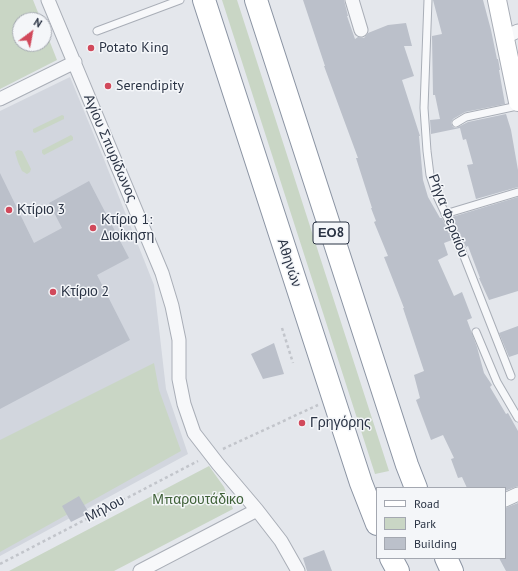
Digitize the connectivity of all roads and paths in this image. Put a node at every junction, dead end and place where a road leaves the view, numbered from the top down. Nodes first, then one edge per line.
1 (48, 0) edge
2 (180, 0) edge
3 (204, 0) edge
4 (256, 0) edge
5 (352, 0) edge
6 (428, 0) edge
7 (498, 0) edge
8 (362, 30) dead end
9 (97, 31) dead end
10 (511, 34) edge
11 (75, 62) junction
12 (0, 99) edge
13 (518, 102) edge
14 (518, 106) edge
15 (456, 123) dead end
16 (518, 192) edge
17 (445, 214) junction
18 (282, 328) dead end
19 (476, 332) dead end
20 (293, 363) dead end
21 (511, 376) dead end
22 (333, 398) junction
23 (518, 418) edge
24 (211, 454) junction
25 (416, 487) edge
26 (518, 494) edge
27 (506, 500) edge
28 (257, 510) junction
29 (376, 521) edge
30 (392, 559) edge
31 (446, 559) edge
32 (0, 564) edge
33 (140, 571) edge
34 (298, 571) edge
35 (398, 571) edge
36 (452, 571) edge

1 - 11 street, Αγίου Σπυρίδωνος
2 - 9 lane
3 - 22 highway, Αθηνών
4 - 25 highway, ΕΟ8
5 - 8 street
6 - 17 lane, Ρήγα Φεραίου
7 - 10 street
10 - 13 street
11 - 12 street
11 - 24 street, Αγίου Σπυρίδωνος
14 - 15 lane
16 - 17 lane
17 - 21 lane, Ρήγα Φεραίου
18 - 20 path
19 - 23 lane
22 - 24 path, Μήλου
22 - 29 highway, Αθηνών
24 - 28 street, Αγίου Σπυρίδωνος
24 - 32 path, Μήλου
26 - 27 street
28 - 33 street
28 - 34 street, Αγίου Σπυρίδωνος
30 - 35 highway
31 - 36 highway

